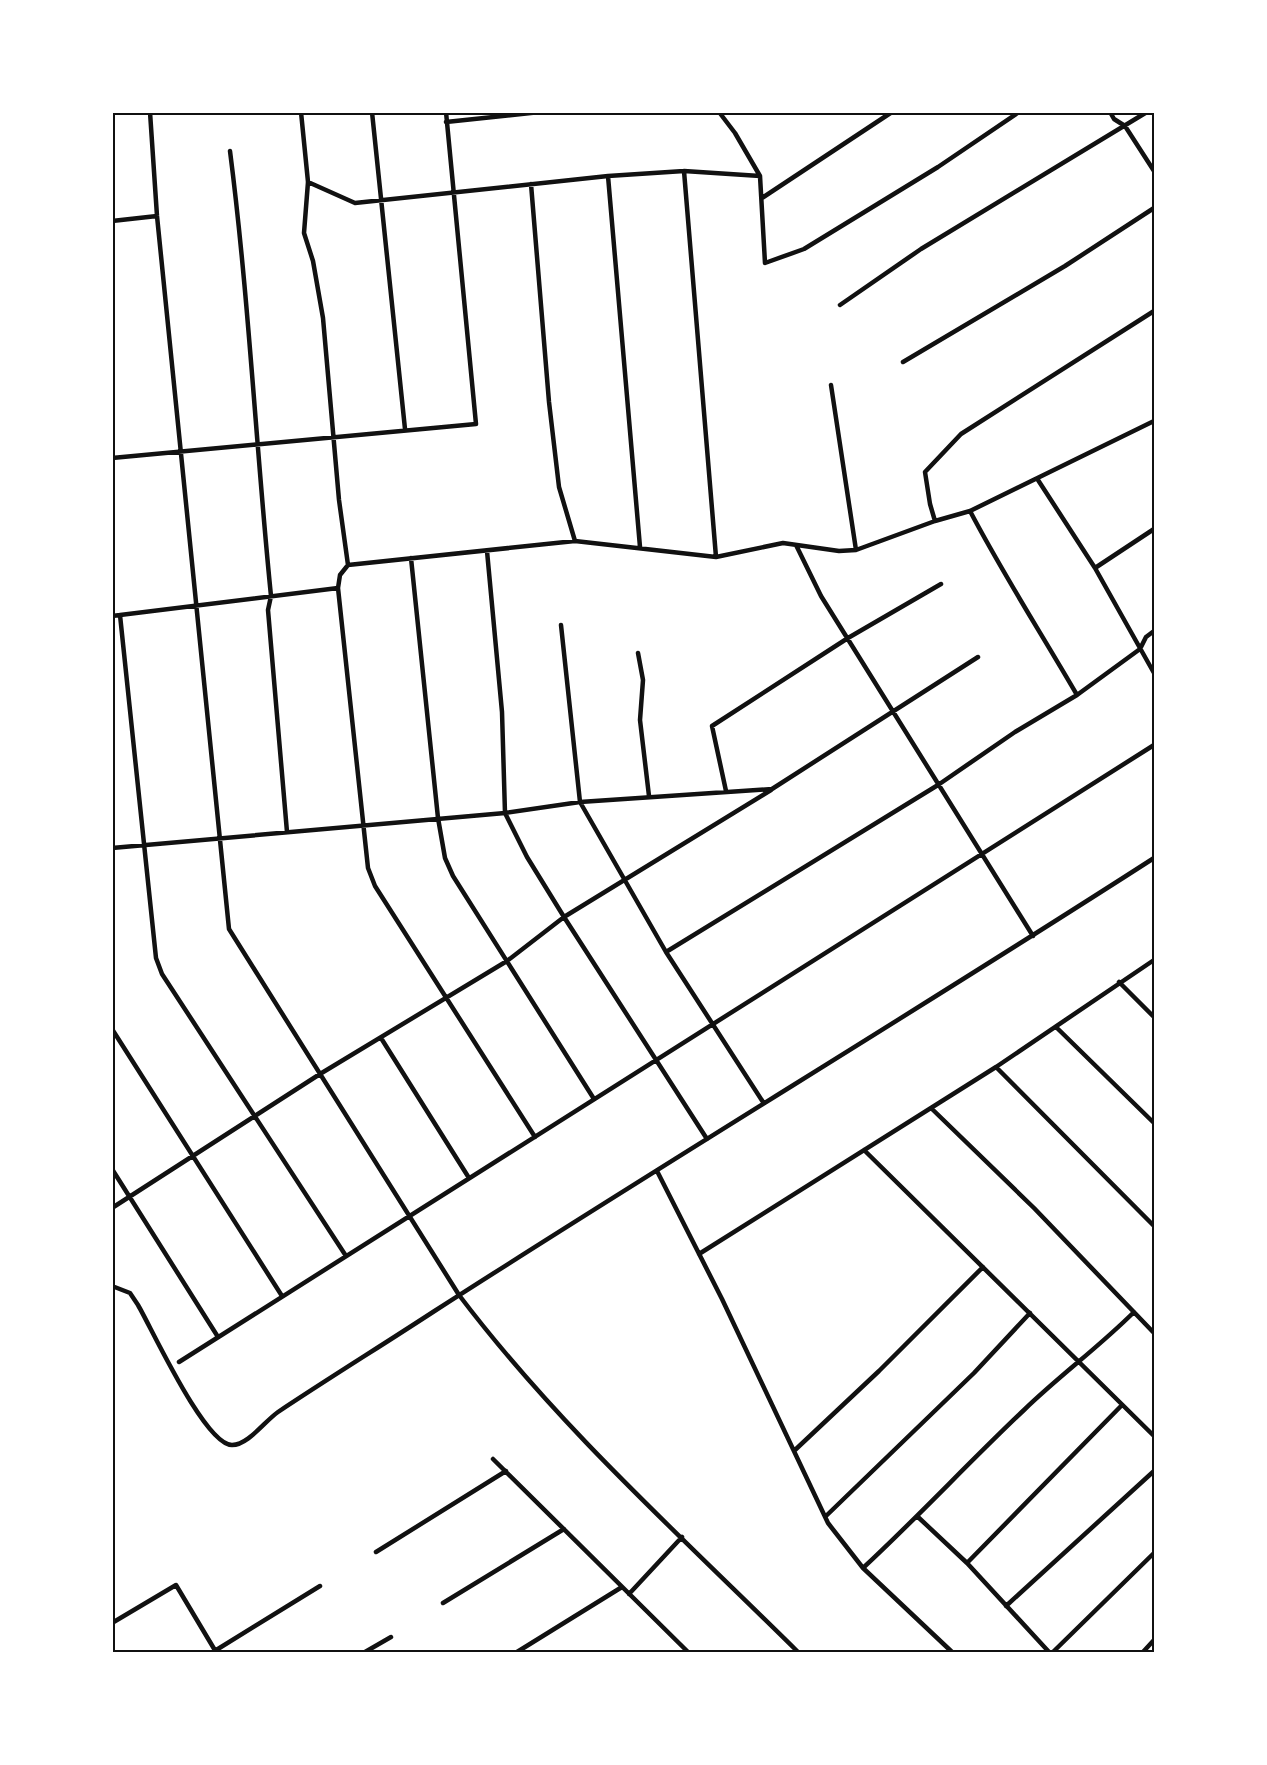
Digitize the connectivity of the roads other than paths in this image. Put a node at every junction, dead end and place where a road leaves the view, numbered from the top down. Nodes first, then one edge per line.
1 (150, 112) edge
2 (301, 112) edge
3 (372, 112) edge
4 (446, 112) edge
5 (540, 112) edge
6 (719, 112) edge
7 (892, 112) edge
8 (1019, 112) edge
9 (1110, 112) edge
10 (1147, 112) edge
11 (446, 122) junction
12 (1125, 126) junction
13 (230, 151) dead end
14 (684, 171) junction
15 (1155, 171) edge
16 (608, 176) junction
17 (760, 176) junction
18 (308, 182) junction
19 (531, 184) junction
20 (454, 192) junction
21 (762, 198) junction
22 (380, 201) junction
23 (1155, 208) edge
24 (157, 216) junction
25 (112, 221) edge
26 (840, 305) dead end
27 (1155, 311) edge
28 (903, 362) dead end
29 (831, 385) dead end
30 (1155, 421) edge
31 (405, 429) junction
32 (334, 437) junction
33 (256, 444) junction
34 (181, 452) junction
35 (112, 458) edge
36 (1038, 480) junction
37 (970, 511) junction
38 (935, 521) junction
39 (1155, 529) edge
40 (575, 541) junction
41 (796, 545) junction
42 (640, 547) junction
43 (487, 550) junction
44 (856, 550) junction
45 (716, 557) junction
46 (411, 558) junction
47 (348, 565) junction
48 (1095, 568) junction
49 (940, 584) dead end
50 (338, 588) junction
51 (271, 596) junction
52 (197, 605) junction
53 (120, 615) junction
54 (112, 616) edge
55 (561, 625) dead end
56 (1155, 631) edge
57 (848, 638) junction
58 (1140, 649) junction
59 (638, 653) dead end
60 (978, 657) dead end
61 (1155, 673) edge
62 (1077, 695) junction
63 (892, 710) junction
64 (1155, 745) edge
65 (938, 784) junction
66 (772, 789) junction
67 (726, 791) junction
68 (649, 796) junction
69 (580, 802) junction
70 (505, 813) junction
71 (438, 818) junction
72 (362, 824) junction
73 (287, 832) junction
74 (220, 839) junction
75 (143, 846) junction
76 (112, 848) edge
77 (982, 854) junction
78 (1155, 858) edge
79 (623, 880) junction
80 (564, 917) junction
81 (1033, 936) junction
82 (666, 952) junction
83 (1155, 960) edge
84 (507, 961) junction
85 (1119, 982) junction
86 (446, 998) junction
87 (1155, 1017) edge
88 (714, 1024) junction
89 (1056, 1027) junction
90 (112, 1029) edge
91 (381, 1038) junction
92 (655, 1061) junction
93 (996, 1067) junction
94 (320, 1074) junction
95 (594, 1100) junction
96 (763, 1102) junction
97 (931, 1108) junction
98 (255, 1116) junction
99 (1155, 1123) edge
100 (535, 1137) junction
101 (707, 1139) junction
102 (864, 1150) junction
103 (193, 1156) junction
104 (112, 1169) edge
105 (657, 1171) junction
106 (470, 1178) junction
107 (130, 1197) junction
108 (112, 1208) edge
109 (410, 1216) junction
110 (1155, 1226) edge
111 (699, 1254) junction
112 (346, 1256) junction
113 (983, 1267) junction
114 (112, 1286) edge
115 (459, 1295) junction
116 (282, 1296) junction
117 (1134, 1312) junction
118 (1030, 1313) junction
119 (1155, 1333) edge
120 (218, 1337) junction
121 (179, 1362) dead end
122 (1080, 1363) junction
123 (1122, 1405) junction
124 (1155, 1436) edge
125 (795, 1450) junction
126 (493, 1459) dead end
127 (506, 1471) junction
128 (1155, 1471) edge
129 (826, 1516) junction
130 (918, 1517) junction
131 (564, 1529) junction
132 (682, 1537) junction
133 (376, 1552) dead end
134 (1155, 1552) edge
135 (967, 1563) junction
136 (863, 1568) junction
137 (320, 1586) dead end
138 (622, 1587) junction
139 (629, 1594) junction
140 (443, 1604) dead end
141 (1006, 1606) junction
142 (112, 1623) edge
143 (391, 1636) dead end
144 (1155, 1640) edge
145 (214, 1652) edge
146 (365, 1653) edge
147 (517, 1653) edge
148 (688, 1653) edge
149 (798, 1653) edge
150 (952, 1653) edge
151 (1051, 1653) edge
152 (1143, 1653) edge

1 - 24 street
2 - 18 street
3 - 22 street
4 - 11 street
5 - 11 street
6 - 17 street
7 - 21 street
8 - 21 street
9 - 12 street
10 - 12 street
11 - 20 street
12 - 15 street
12 - 26 street
13 - 33 street
14 - 16 street
14 - 17 street
14 - 45 street
16 - 19 street
16 - 42 street
17 - 21 street
18 - 22 street
18 - 32 street
19 - 20 street
19 - 40 street
20 - 22 street
20 - 31 street
22 - 31 street
23 - 28 street
24 - 25 street
24 - 34 street
27 - 38 street
29 - 44 street
30 - 36 street
31 - 32 street
32 - 33 street
32 - 47 street
33 - 34 street
33 - 51 street
34 - 35 street
34 - 52 street
36 - 37 street
36 - 48 street
37 - 38 street
37 - 62 street
38 - 44 street
39 - 48 street
40 - 42 street
40 - 43 street
41 - 44 street
41 - 45 street
41 - 57 street
42 - 45 street
43 - 46 street
43 - 70 street
46 - 47 street
46 - 71 street
47 - 50 street
48 - 58 street
49 - 57 street
50 - 51 street
50 - 72 street
51 - 52 street
51 - 73 street
52 - 53 street
52 - 74 street
53 - 54 street
53 - 75 street
55 - 69 street
56 - 58 street
57 - 63 street
57 - 67 street
58 - 61 street
58 - 62 street
59 - 68 street
60 - 63 street
62 - 65 street
63 - 65 street
63 - 66 street
64 - 77 street
65 - 77 street
65 - 82 street
66 - 67 street
66 - 79 street
67 - 68 street
68 - 69 street
69 - 70 street
69 - 79 street
70 - 71 street
70 - 80 street
71 - 72 street
71 - 84 street
72 - 73 street
72 - 86 street
73 - 74 street
74 - 75 street
74 - 94 street
75 - 76 street
75 - 98 street
77 - 81 street
77 - 88 street
78 - 81 street
79 - 80 street
79 - 82 street
80 - 84 street
80 - 92 street
81 - 96 street
82 - 88 street
83 - 85 street
84 - 86 street
84 - 95 street
85 - 87 street
85 - 89 street
86 - 91 street
86 - 100 street
88 - 92 street
88 - 96 street
89 - 93 street
89 - 99 street
90 - 103 street
91 - 94 street
91 - 106 street
92 - 95 street
92 - 101 street
93 - 97 street
93 - 110 street
94 - 98 street
94 - 109 street
95 - 100 street
96 - 101 street
97 - 102 street
97 - 117 street
98 - 103 street
98 - 112 street
100 - 106 street
101 - 105 street
102 - 111 street
102 - 113 street
103 - 107 street
103 - 116 street
104 - 107 street
105 - 111 street
105 - 115 street
106 - 109 street
107 - 108 street
107 - 120 street
109 - 112 street
109 - 115 street
111 - 125 street
112 - 116 street
113 - 118 street
113 - 125 street
114 - 115 street
115 - 132 street
116 - 120 street
117 - 119 street
117 - 122 street
118 - 122 street
118 - 129 street
120 - 121 street
122 - 123 street
122 - 130 street
123 - 124 street
123 - 135 street
125 - 129 street
126 - 127 street
127 - 131 street
127 - 133 street
128 - 141 street
129 - 136 street
130 - 135 street
130 - 136 street
131 - 138 street
131 - 140 street
132 - 139 street
132 - 149 street
134 - 151 street
135 - 141 street
136 - 150 street
137 - 145 street
138 - 139 street
138 - 147 street
139 - 148 street
141 - 151 street
142 - 145 street
143 - 146 street
144 - 152 street

